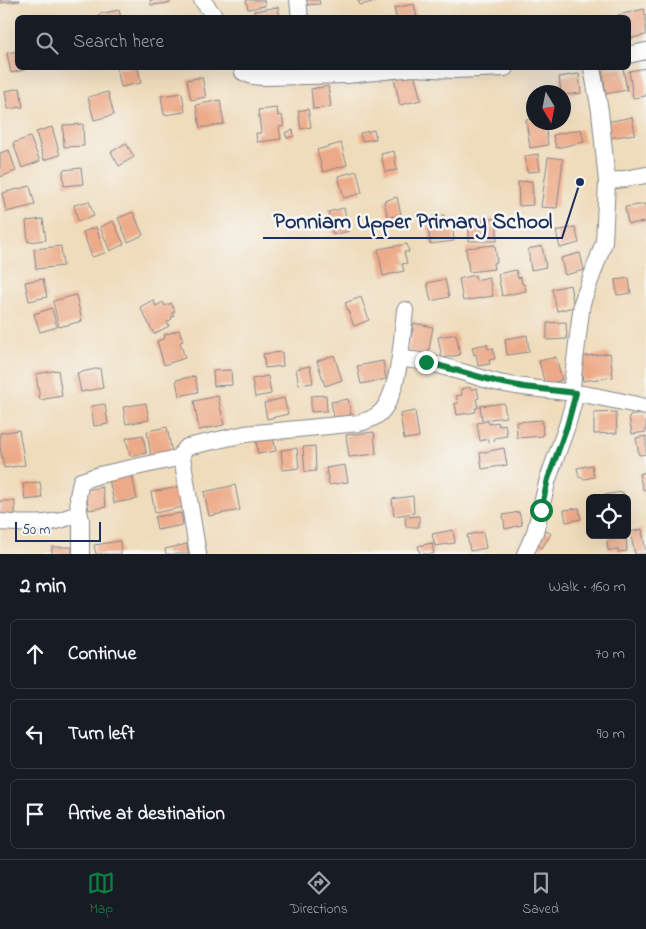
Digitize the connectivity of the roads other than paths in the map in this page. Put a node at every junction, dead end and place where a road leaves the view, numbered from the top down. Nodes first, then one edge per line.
1 (202, 0) edge
2 (298, 0) edge
3 (214, 15) edge
4 (300, 15) edge
5 (646, 51) edge
6 (631, 54) edge
7 (242, 70) edge
8 (394, 70) edge
9 (592, 70) edge
10 (307, 72) edge
11 (646, 175) edge
12 (607, 182) junction
13 (405, 310) dead end
14 (400, 358) junction
15 (573, 393) junction
16 (646, 406) edge
17 (182, 457) junction
18 (79, 512) junction
19 (0, 522) edge
20 (81, 554) edge
21 (198, 554) edge
22 (525, 554) edge

1 - 3 street
2 - 4 street
5 - 6 street
7 - 10 street
8 - 10 street
9 - 12 street
11 - 12 street
12 - 15 street
13 - 14 street
14 - 15 street
14 - 17 street
15 - 16 street
15 - 22 street
17 - 18 street
17 - 21 street
18 - 19 street
18 - 20 street

